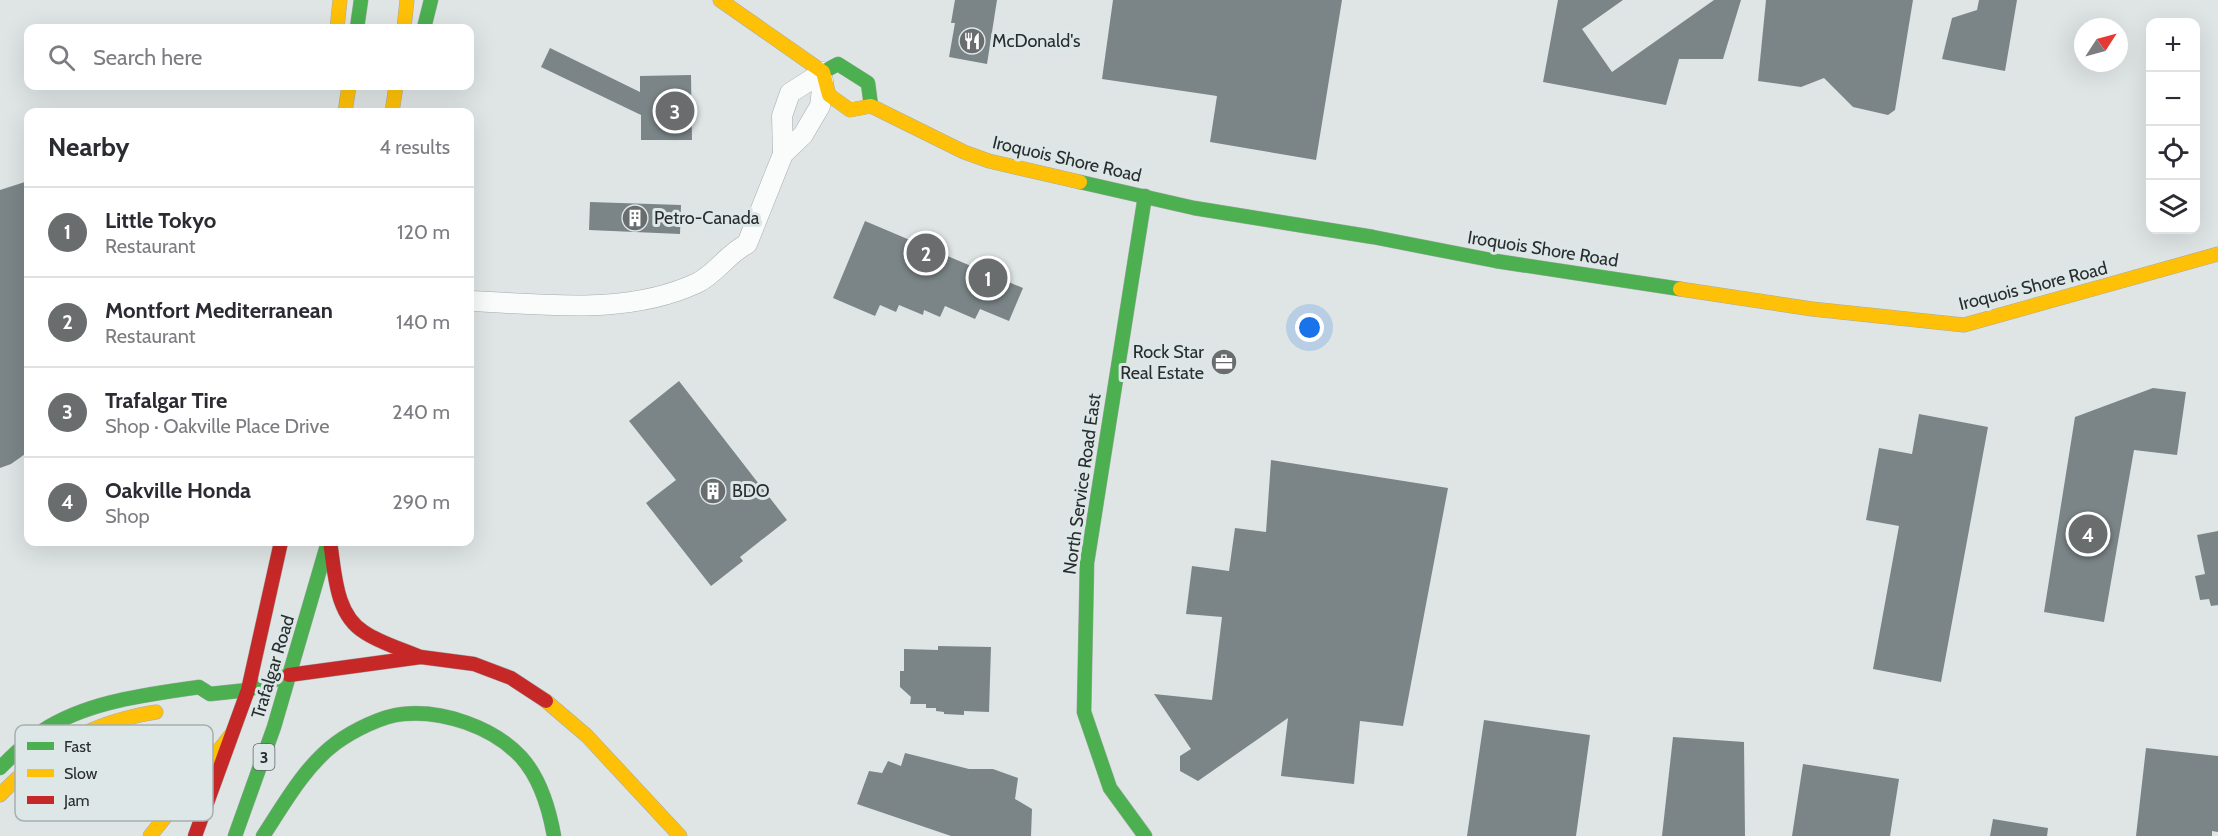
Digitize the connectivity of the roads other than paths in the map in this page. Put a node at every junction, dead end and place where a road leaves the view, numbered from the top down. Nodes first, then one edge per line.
1 (340, 0) edge
2 (361, 0) edge
3 (407, 0) edge
4 (431, 0) edge
5 (720, 0) edge
6 (338, 24) edge
7 (358, 24) edge
8 (404, 24) edge
9 (425, 24) edge
10 (823, 72) junction
11 (348, 90) edge
12 (395, 90) edge
13 (871, 106) junction
14 (346, 108) edge
15 (393, 108) edge
16 (783, 154) junction
17 (1145, 196) junction
18 (2218, 254) edge
19 (474, 301) edge
20 (280, 546) edge
21 (328, 546) edge
22 (330, 546) edge
23 (421, 657) junction
24 (289, 675) junction
25 (248, 690) junction
26 (174, 710) dead end
27 (52, 725) edge
28 (103, 725) edge
29 (231, 735) junction
30 (15, 751) edge
31 (213, 757) edge
32 (0, 768) edge
33 (15, 779) edge
34 (213, 786) edge
35 (0, 795) edge
36 (162, 821) edge
37 (200, 821) edge
38 (150, 836) edge
39 (195, 836) edge
40 (235, 836) edge
41 (263, 836) edge
42 (554, 836) edge
43 (680, 836) edge
44 (1145, 836) edge

1 - 6 main road
2 - 7 main road
3 - 8 main road
4 - 9 main road
5 - 10 main road
10 - 13 main road, Iroquois Shore Road
10 - 13 main road
10 - 16 street
10 - 16 street
11 - 14 main road
12 - 15 main road
13 - 17 main road, Iroquois Shore Road
16 - 19 street
17 - 18 main road, Iroquois Shore Road
17 - 44 main road, North Service Road East
20 - 25 main road, Trafalgar Road / 3
21 - 24 main road, Trafalgar Road / 3
22 - 23 main road
23 - 24 main road
23 - 43 main road
24 - 25 main road
24 - 40 main road, Trafalgar Road / 3
25 - 27 main road
25 - 29 main road, Trafalgar Road / 3
26 - 28 main road
29 - 31 main road
29 - 34 main road, Trafalgar Road / 3
30 - 32 main road
33 - 35 main road
36 - 38 main road
37 - 39 main road, Trafalgar Road / 3
41 - 42 main road

